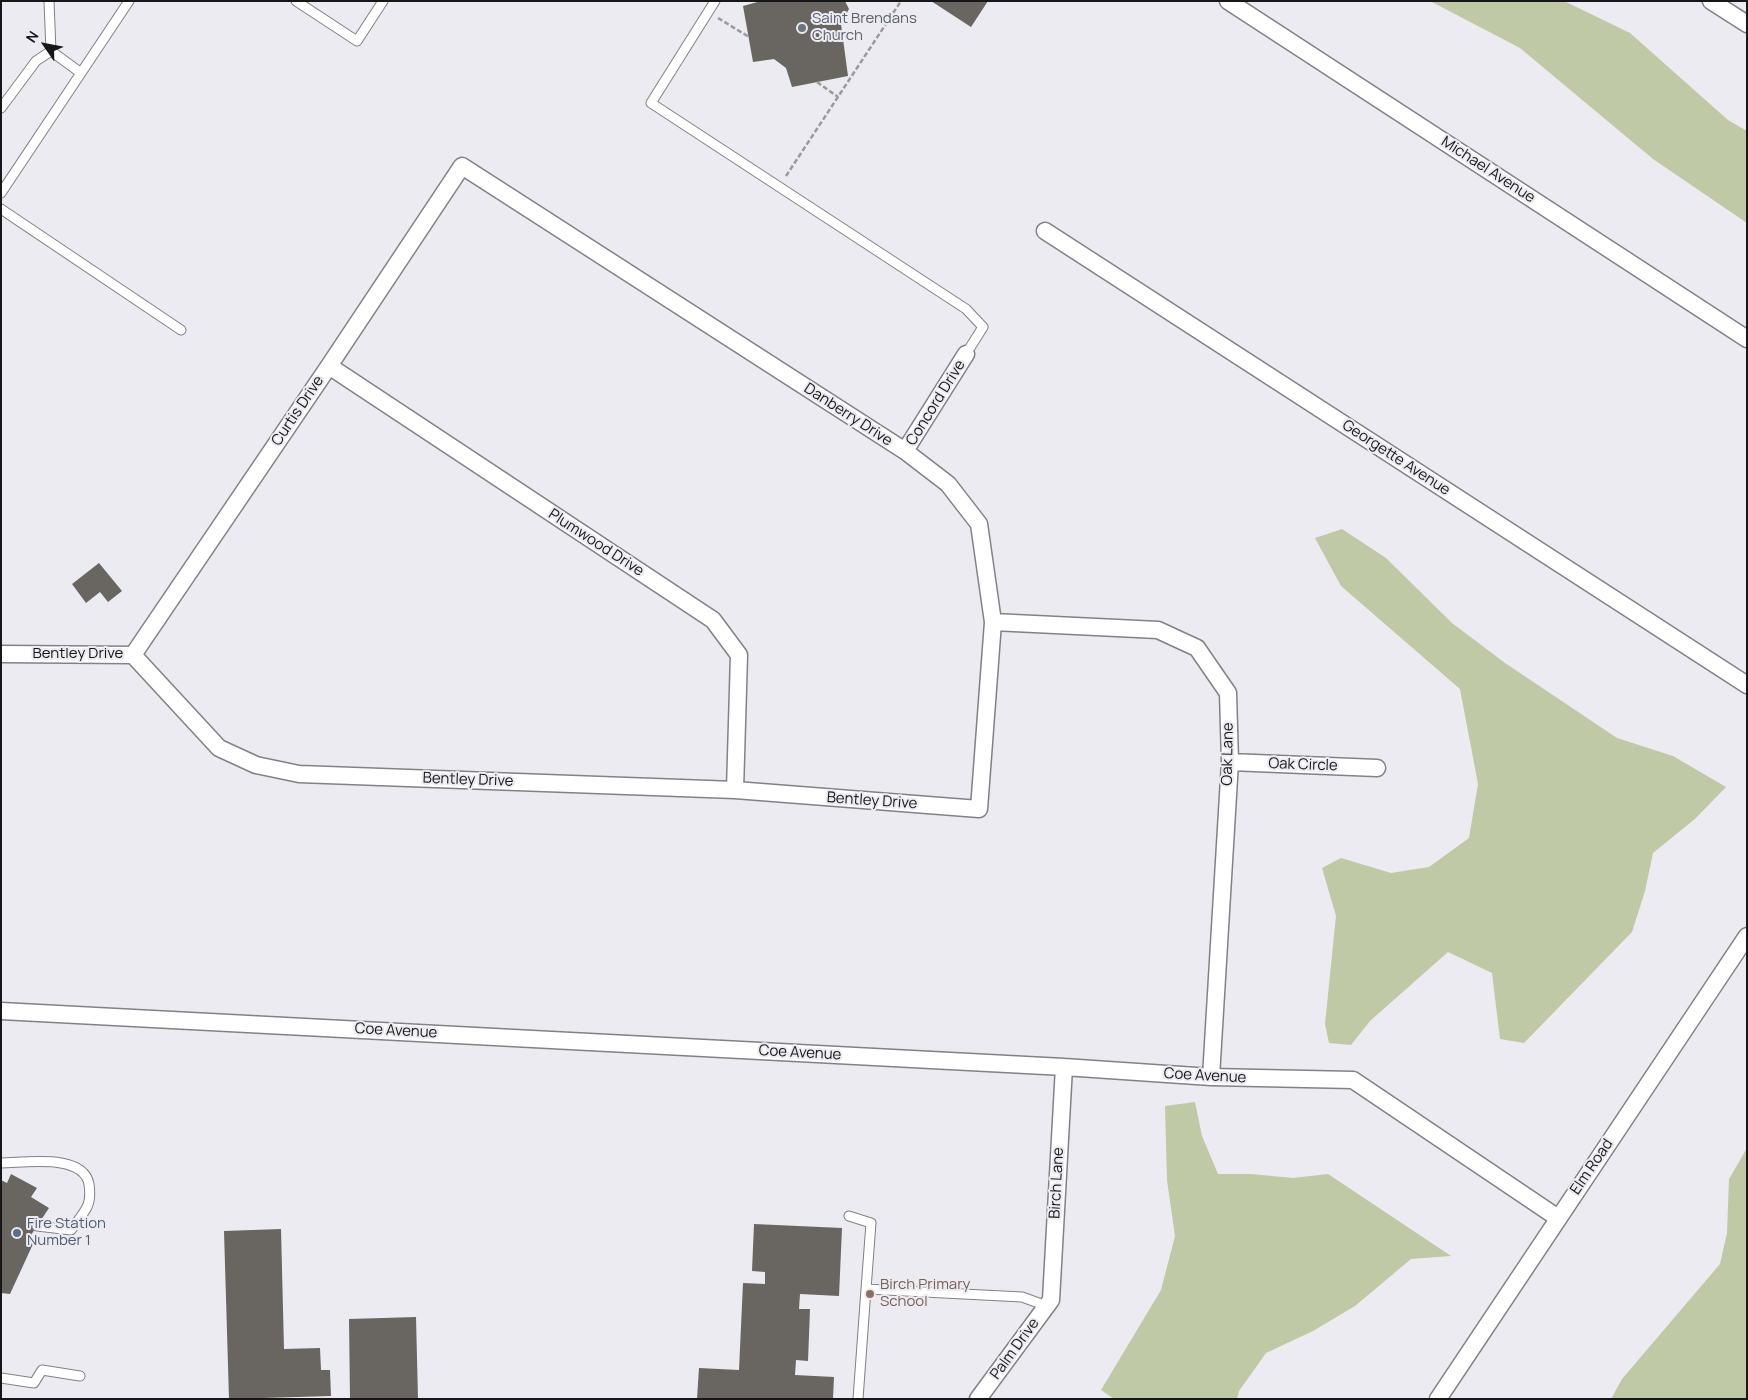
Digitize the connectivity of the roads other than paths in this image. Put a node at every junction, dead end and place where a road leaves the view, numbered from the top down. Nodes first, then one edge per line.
1 (49, 1) edge
2 (129, 1) edge
3 (296, 1) edge
4 (384, 1) edge
5 (715, 1) edge
6 (1228, 1) edge
7 (1711, 1) edge
8 (1747, 24) edge
9 (51, 51) junction
10 (81, 73) junction
11 (1, 108) edge
12 (462, 166) joint
13 (1, 193) edge
14 (1, 209) edge
15 (1045, 231) dead end
16 (181, 330) dead end
17 (1747, 339) edge
18 (966, 354) joint
19 (329, 366) junction
20 (905, 451) junction
21 (993, 622) junction
22 (1, 654) edge
23 (133, 655) junction
24 (1747, 685) edge
25 (1230, 762) junction
26 (1377, 768) dead end
27 (735, 790) junction
28 (979, 809) joint
29 (1747, 936) edge
30 (1, 1010) edge
31 (1064, 1067) junction
32 (1211, 1077) junction
33 (1, 1164) edge
34 (850, 1216) dead end
35 (1558, 1218) junction
36 (37, 1226) dead end
37 (866, 1289) junction
38 (1049, 1303) junction
39 (80, 1376) dead end
40 (1, 1378) edge
41 (858, 1399) edge
42 (978, 1399) edge
43 (1438, 1399) edge

1 - 9 lane
2 - 10 lane
3 - 4 lane
5 - 18 lane
6 - 17 street, Michael Avenue
7 - 8 street
9 - 10 lane
9 - 11 lane
10 - 13 lane
12 - 19 street, Curtis Drive
12 - 20 street, Danberry Drive
14 - 16 lane
15 - 24 street, Georgette Avenue
18 - 20 street, Concord Drive
19 - 23 street, Curtis Drive
19 - 27 street, Plumwood Drive
20 - 21 street, Danberry Drive
21 - 25 street, Oak Lane
21 - 28 street, Danberry Drive
22 - 23 street, Bentley Drive
23 - 27 street, Bentley Drive
25 - 26 street, Oak Circle
25 - 32 street, Oak Lane
27 - 28 street, Bentley Drive
29 - 35 street, Elm Road
30 - 31 street, Coe Avenue
31 - 32 street, Coe Avenue
31 - 38 street, Birch Lane
32 - 35 street, Coe Avenue
33 - 36 lane
34 - 37 lane
35 - 43 street, Elm Road
37 - 38 lane
37 - 41 lane
38 - 42 street, Palm Drive
39 - 40 lane

